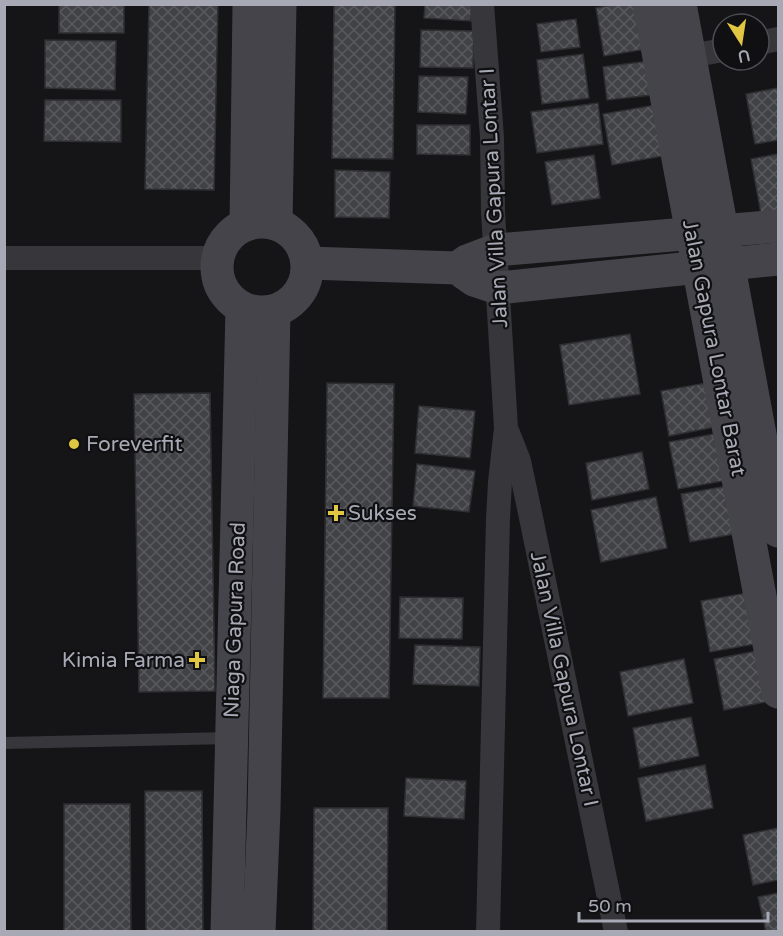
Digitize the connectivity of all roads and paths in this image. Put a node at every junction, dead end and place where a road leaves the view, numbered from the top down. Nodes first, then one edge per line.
1 (249, 4) edge
2 (279, 4) edge
3 (482, 4) edge
4 (649, 4) edge
5 (680, 4) edge
6 (711, 52) edge
7 (675, 59) junction
8 (261, 224) junction
9 (778, 226) edge
10 (707, 233) junction
11 (496, 250) junction
12 (4, 258) edge
13 (218, 258) junction
14 (778, 259) edge
15 (308, 263) junction
16 (714, 266) junction
17 (457, 268) junction
18 (498, 288) junction
19 (258, 310) junction
20 (506, 428) junction
21 (778, 531) edge
22 (778, 692) edge
23 (231, 738) junction
24 (4, 743) edge
25 (227, 932) edge
26 (259, 932) edge
27 (488, 932) edge
28 (616, 932) edge

1 - 8 street
2 - 8 street
3 - 11 street, Jalan Villa Gapura Lontar I
4 - 7 street, Jalan Gapura Lontar Barat
5 - 7 street, Jalan Gapura Lontar Barat
6 - 7 street
7 - 10 street, Jalan Gapura Lontar Barat
8 - 13 street
8 - 15 street
9 - 10 street
10 - 11 street
10 - 16 street, Jalan Gapura Lontar Barat
11 - 17 street
11 - 18 street, Jalan Villa Gapura Lontar I
12 - 13 street
13 - 19 street
14 - 16 street
15 - 17 street
15 - 19 street
16 - 18 street
16 - 21 street, Jalan Gapura Lontar Barat
16 - 22 street, Jalan Gapura Lontar Barat
17 - 18 street
18 - 20 street, Jalan Villa Gapura Lontar I
19 - 23 street, Niaga Gapura Road
19 - 26 street, Niaga Gapura Road
20 - 27 street, Jalan Villa Gapura Lontar I
20 - 28 street, Jalan Villa Gapura Lontar I
23 - 24 lane
23 - 25 street, Niaga Gapura Road

